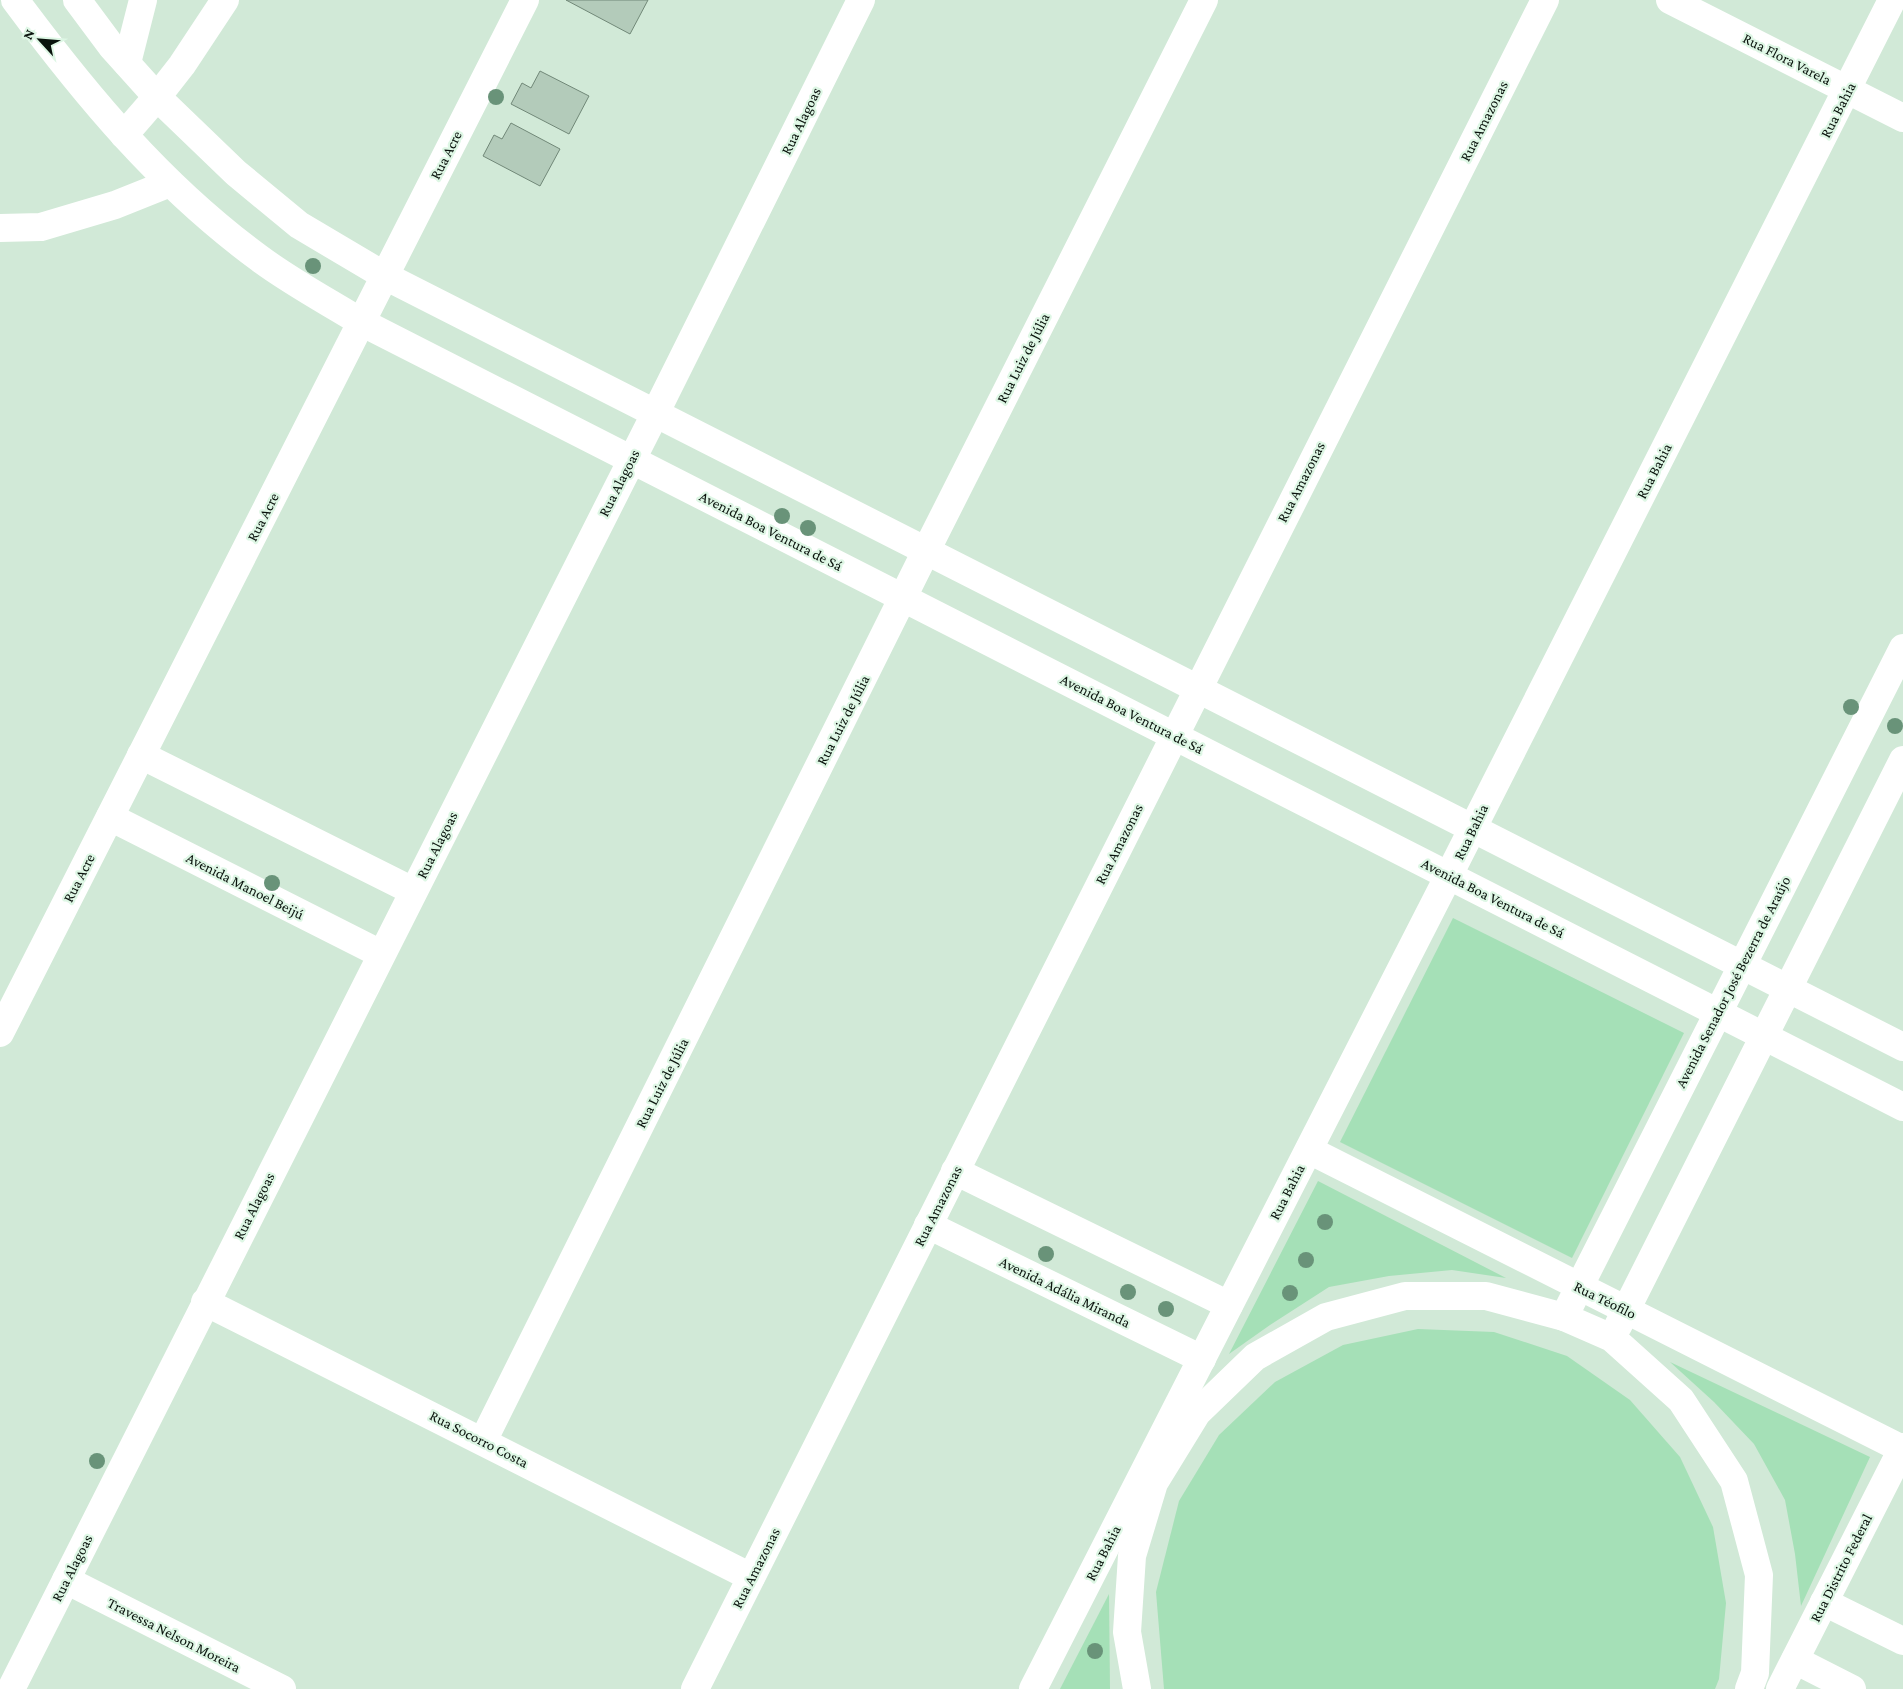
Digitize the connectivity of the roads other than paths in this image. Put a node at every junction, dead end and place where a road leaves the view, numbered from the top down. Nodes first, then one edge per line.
1 (15, 0) edge
2 (77, 0) edge
3 (143, 0) edge
4 (225, 0) edge
5 (524, 0) edge
6 (861, 0) edge
7 (1204, 0) edge
8 (1545, 0) edge
9 (1670, 0) edge
10 (1892, 0) edge
11 (127, 63) junction
12 (1848, 90) junction
13 (158, 97) junction
14 (1903, 118) edge
15 (124, 135) junction
16 (170, 183) junction
17 (0, 228) edge
18 (384, 276) junction
19 (361, 322) junction
20 (655, 414) junction
21 (631, 460) junction
22 (926, 551) junction
23 (904, 598) junction
24 (1903, 648) edge
25 (1197, 689) junction
26 (1174, 736) junction
27 (141, 755) junction
28 (1903, 760) edge
29 (110, 817) junction
30 (1472, 828) junction
31 (1449, 875) junction
32 (413, 891) junction
33 (381, 954) junction
34 (1742, 965) junction
35 (1788, 989) junction
36 (1718, 1012) junction
37 (0, 1033) edge
38 (1764, 1036) junction
39 (1903, 1047) edge
40 (1903, 1107) edge
41 (1308, 1150) junction
42 (955, 1171) junction
43 (928, 1225) junction
44 (1579, 1288) junction
45 (205, 1302) junction
46 (1230, 1305) junction
47 (1626, 1310) junction
48 (1564, 1316) junction
49 (1612, 1338) junction
50 (1202, 1359) junction
51 (483, 1441) junction
52 (1902, 1448) edge
53 (1148, 1480) junction
54 (752, 1577) junction
55 (66, 1580) junction
56 (1824, 1602) junction
57 (1903, 1641) edge
58 (1795, 1660) junction
59 (11, 1689) edge
60 (282, 1689) edge
61 (695, 1689) edge
62 (1033, 1689) edge
63 (1137, 1689) edge
64 (1749, 1689) edge
65 (1780, 1689) edge
66 (1852, 1689) edge

1 - 15 street, Avenida Boa Ventura de Sá
2 - 11 street
3 - 11 street
4 - 13 street
5 - 18 street, Rua Acre
6 - 20 street, Rua Alagoas
7 - 22 street, Rua Luiz de Júlia
8 - 25 street, Rua Amazonas
9 - 12 street, Rua Flora Varela
10 - 12 street, Rua Bahia
11 - 13 street
12 - 14 street, Rua Flora Varela
12 - 30 street, Rua Bahia
13 - 15 street
13 - 18 street
15 - 16 street, Avenida Boa Ventura de Sá
16 - 17 street
16 - 19 street, Avenida Boa Ventura de Sá
18 - 19 street, Rua Acre
18 - 20 street
19 - 21 street, Avenida Boa Ventura de Sá
19 - 27 street, Rua Acre
20 - 21 street, Rua Alagoas
20 - 22 street
21 - 23 street, Avenida Boa Ventura de Sá
21 - 32 street, Rua Alagoas
22 - 23 street, Rua Luiz de Júlia
22 - 25 street
23 - 26 street, Avenida Boa Ventura de Sá
23 - 51 street, Rua Luiz de Júlia
24 - 34 street, Avenida Senador José Bezerra de Araújo
25 - 26 street, Rua Amazonas
25 - 30 street
26 - 31 street, Avenida Boa Ventura de Sá
26 - 42 street, Rua Amazonas
27 - 29 street, Rua Acre
27 - 32 street
28 - 35 street
29 - 33 street, Avenida Manoel Beijú
29 - 37 street, Rua Acre
30 - 31 street, Rua Bahia
30 - 34 street
31 - 36 street, Avenida Boa Ventura de Sá
31 - 41 street, Rua Bahia
32 - 33 street, Rua Alagoas
33 - 45 street, Rua Alagoas
34 - 35 street
34 - 36 street, Avenida Senador José Bezerra de Araújo
35 - 38 street
35 - 39 street
36 - 38 street, Avenida Boa Ventura de Sá
36 - 44 street, Avenida Senador José Bezerra de Araújo
38 - 40 street, Avenida Boa Ventura de Sá
38 - 47 street
41 - 44 street, Rua Téofilo
41 - 46 street, Rua Bahia
42 - 43 street, Rua Amazonas
42 - 46 street
43 - 50 street, Avenida Adália Miranda
43 - 54 street, Rua Amazonas
44 - 47 street, Rua Téofilo
44 - 48 street, Avenida Senador José Bezerra de Araújo
45 - 51 street, Rua Socorro Costa
45 - 55 street, Rua Alagoas
46 - 50 street, Rua Bahia
47 - 49 street
47 - 52 street, Rua Téofilo
48 - 49 street
48 - 53 street
49 - 64 street
50 - 53 street, Rua Bahia
51 - 54 street, Rua Socorro Costa
52 - 56 street, Rua Distrito Federal
53 - 62 street, Rua Bahia
53 - 63 street
54 - 61 street, Rua Amazonas
55 - 59 street, Rua Alagoas
55 - 60 street, Travessa Nelson Moreira
56 - 57 street
56 - 58 street, Rua Distrito Federal
58 - 65 street, Rua Distrito Federal
58 - 66 street

